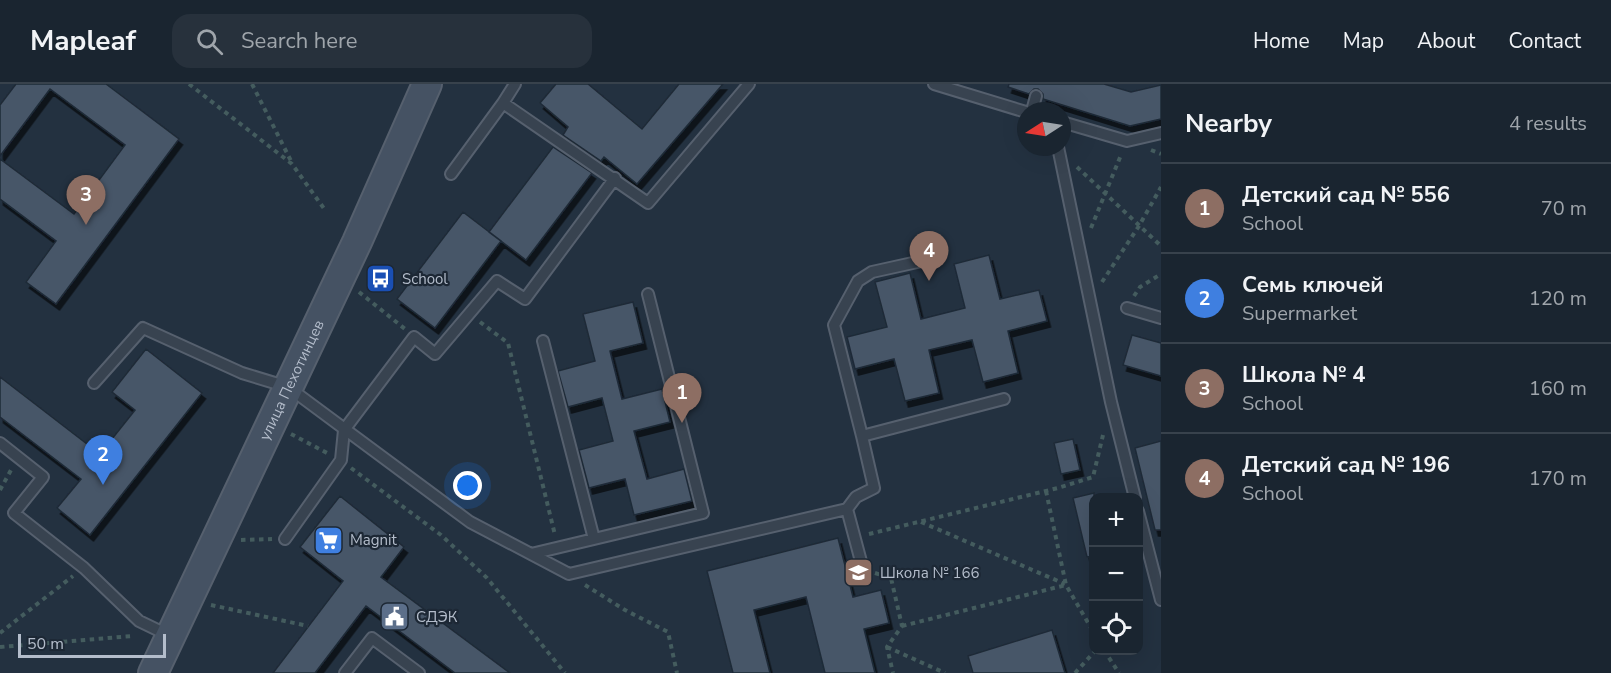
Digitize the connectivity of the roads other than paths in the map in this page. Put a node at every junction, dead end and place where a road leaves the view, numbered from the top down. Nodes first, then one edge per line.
1 (427, 84) edge
2 (515, 84) edge
3 (749, 84) edge
4 (934, 84) edge
5 (1036, 96) dead end
6 (1034, 102) edge
7 (503, 103) junction
8 (1017, 109) edge
9 (1071, 125) edge
10 (1161, 133) edge
11 (1060, 156) edge
12 (451, 174) dead end
13 (615, 178) junction
14 (932, 259) dead end
15 (648, 294) dead end
16 (1127, 308) road end
17 (1161, 318) edge
18 (543, 341) dead end
19 (94, 383) dead end
20 (288, 387) junction
21 (1004, 399) dead end
22 (344, 430) junction
23 (862, 436) junction
24 (0, 443) edge
25 (1134, 493) edge
26 (847, 509) junction
27 (1143, 530) edge
28 (285, 539) road end
29 (594, 539) junction
30 (531, 554) junction
31 (863, 569) road end
32 (1161, 600) edge
33 (170, 636) junction
34 (153, 673) edge
35 (345, 673) edge
36 (419, 673) edge

1 - 20 main road, улица Пехотинцев
2 - 7 lane
3 - 13 lane
4 - 8 lane
5 - 6 lane
7 - 12 lane
7 - 13 lane
9 - 10 lane
11 - 25 lane
13 - 22 lane
14 - 23 lane
15 - 29 lane
16 - 17 lane
18 - 29 lane
19 - 20 lane
20 - 22 lane
20 - 33 main road, улица Пехотинцев
21 - 23 lane
22 - 28 lane
22 - 30 lane
23 - 26 lane
24 - 33 lane
26 - 30 lane
26 - 31 lane
27 - 32 lane
29 - 30 lane
33 - 34 main road, улица Пехотинцев
35 - 36 lane

